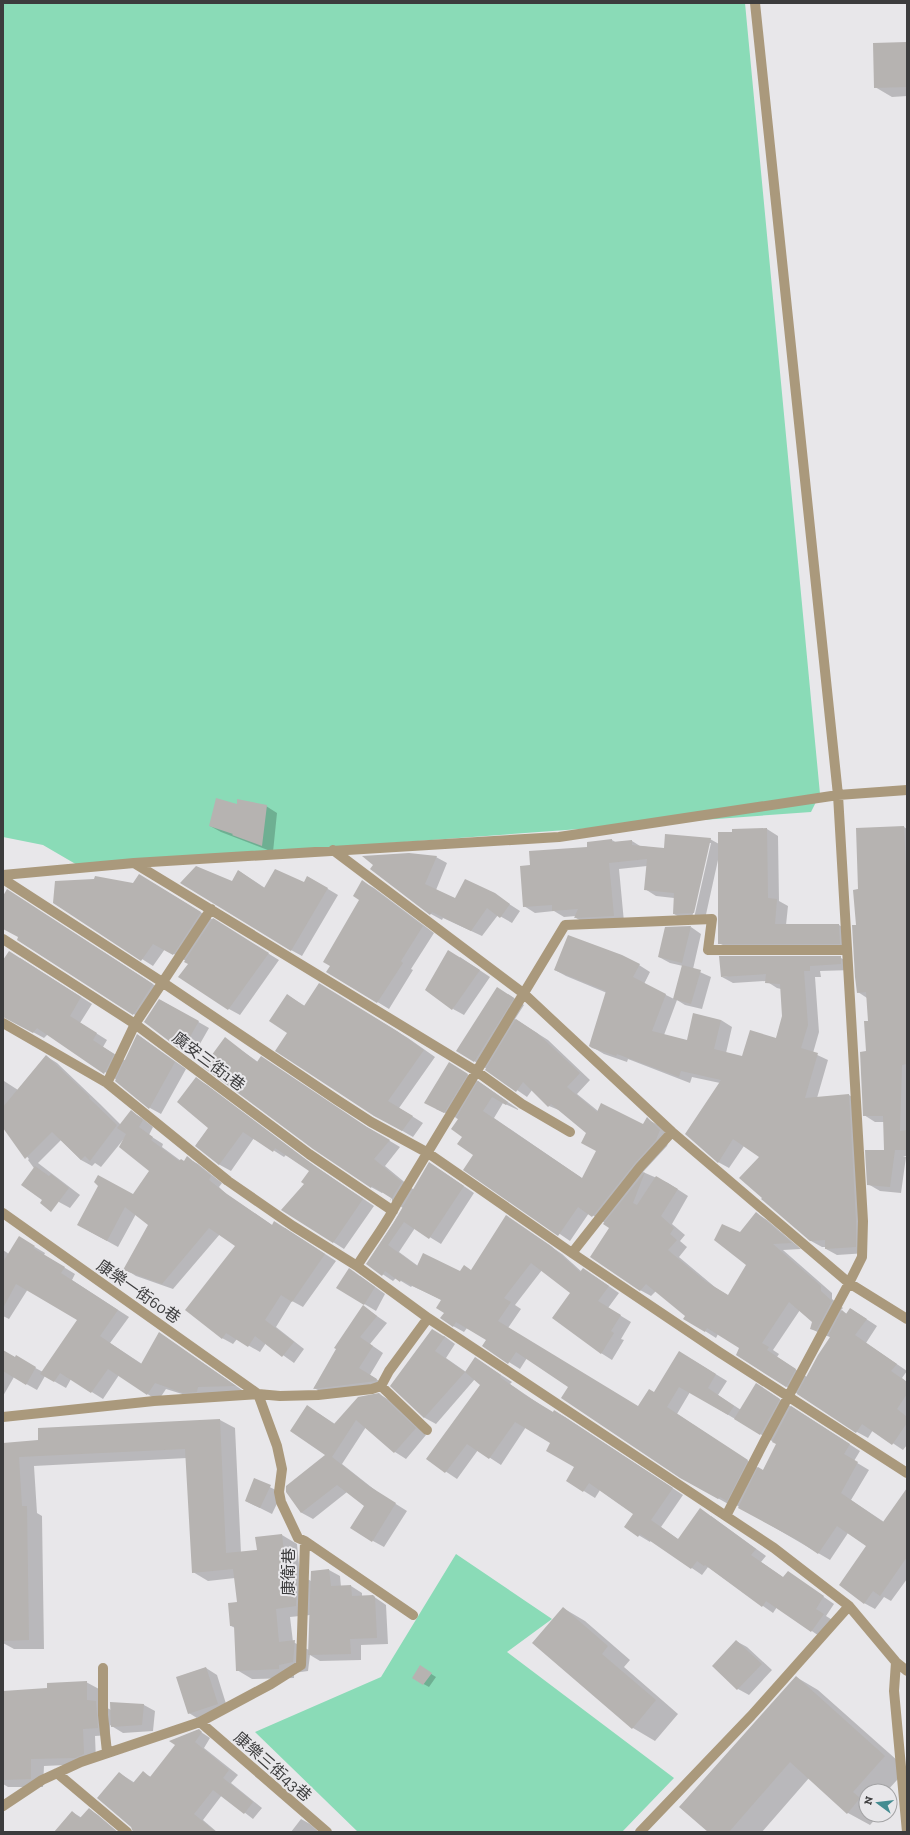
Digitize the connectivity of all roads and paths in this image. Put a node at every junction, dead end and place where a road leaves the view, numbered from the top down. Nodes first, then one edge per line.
1 (755, 3) edge
2 (907, 790) edge
3 (838, 795) junction
4 (333, 850) junction
5 (134, 863) junction
6 (3, 875) edge
7 (3, 878) edge
8 (211, 909) junction
9 (3, 939) edge
10 (847, 950) junction
11 (162, 982) junction
12 (523, 993) junction
13 (3, 1023) edge
14 (135, 1024) junction
15 (476, 1071) junction
16 (107, 1083) junction
17 (570, 1132) dead end
18 (672, 1132) junction
19 (428, 1153) junction
20 (393, 1211) junction
21 (3, 1213) edge
22 (572, 1253) junction
23 (356, 1266) junction
24 (849, 1283) junction
25 (428, 1318) junction
26 (907, 1319) edge
27 (381, 1386) junction
28 (258, 1394) junction
29 (789, 1396) junction
30 (3, 1417) edge
31 (427, 1430) dead end
32 (907, 1473) edge
33 (726, 1516) junction
34 (305, 1542) junction
35 (849, 1606) junction
36 (413, 1615) dead end
37 (896, 1662) junction
38 (103, 1668) dead end
39 (907, 1671) edge
40 (200, 1722) junction
41 (107, 1752) junction
42 (57, 1773) junction
43 (3, 1806) edge
44 (127, 1832) edge
45 (327, 1832) edge
46 (640, 1832) edge
47 (907, 1832) edge

1 - 3 street
2 - 3 street
3 - 4 street
3 - 10 street
4 - 5 street
4 - 12 street
5 - 6 street
5 - 8 street
7 - 11 street
8 - 11 street
8 - 15 street
9 - 14 street, 廣安三街1巷
10 - 12 street
10 - 24 street
11 - 14 street
11 - 19 street
12 - 15 street
12 - 18 street
13 - 16 street
14 - 16 street
14 - 20 street, 廣安三街1巷
15 - 17 street
15 - 19 street
16 - 23 street
18 - 22 street
18 - 24 street
19 - 20 street
19 - 22 street
20 - 23 street
21 - 28 street, 康樂一街60巷
22 - 29 street
23 - 25 street
24 - 26 street
24 - 29 street
25 - 27 street
25 - 33 street
27 - 28 street
27 - 31 street
28 - 30 street
28 - 34 street, 康衛巷
29 - 32 street
29 - 33 street
33 - 35 street
34 - 36 street
34 - 40 street, 康衛巷
35 - 37 street
35 - 46 street
37 - 39 street
37 - 47 street
38 - 41 street
40 - 41 street
40 - 45 street, 康樂三街43巷
41 - 42 street
42 - 43 street
42 - 44 street

